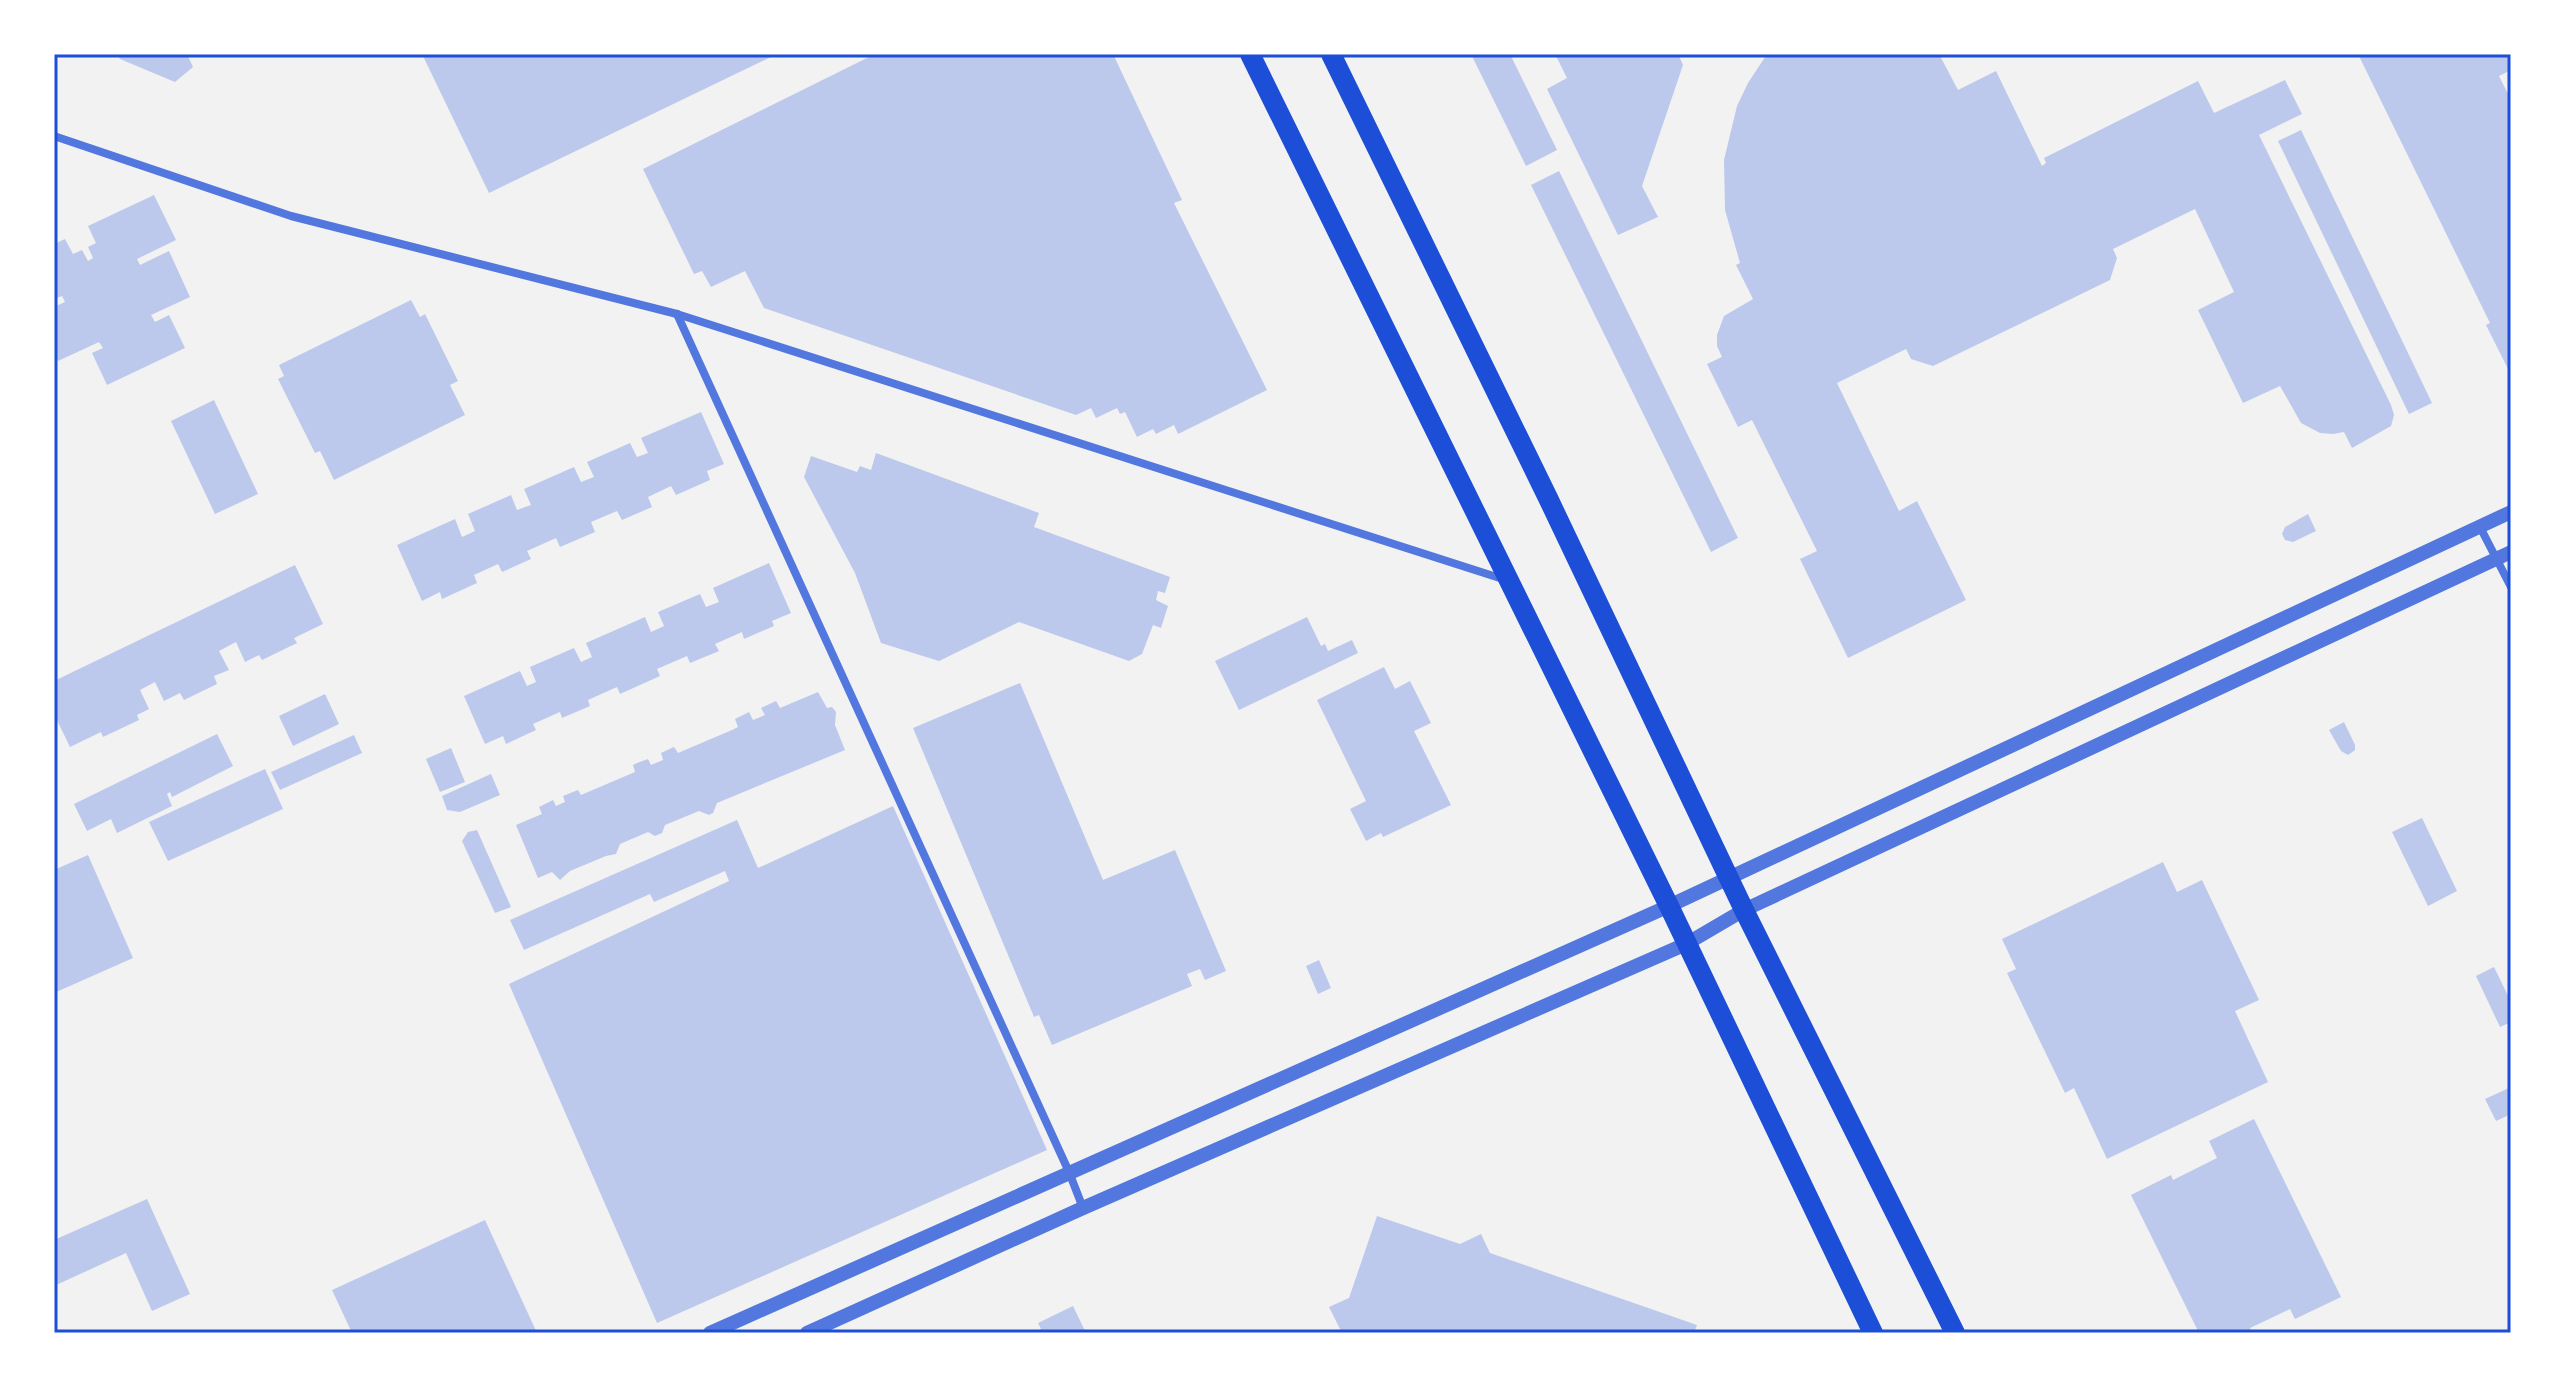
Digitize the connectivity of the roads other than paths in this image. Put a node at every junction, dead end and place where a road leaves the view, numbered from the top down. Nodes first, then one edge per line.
1 (1250, 54) edge
2 (1331, 54) edge
3 (54, 136) edge
4 (677, 314) junction
5 (2511, 512) edge
6 (2480, 527) junction
7 (2504, 556) edge
8 (1507, 580) junction
9 (2511, 587) edge
10 (1728, 877) junction
11 (1669, 906) junction
12 (1744, 910) junction
13 (1686, 944) junction
14 (1069, 1172) junction
15 (1083, 1208) junction
16 (710, 1333) edge
17 (807, 1333) edge
18 (1873, 1333) edge
19 (1955, 1333) edge

1 - 8 main road
2 - 10 main road
3 - 4 street
4 - 8 street
4 - 14 street
5 - 6 street
6 - 7 street
6 - 10 street
7 - 9 street
7 - 12 street
8 - 11 main road
10 - 11 street
10 - 12 main road
11 - 13 main road
11 - 14 street
12 - 13 street
12 - 19 main road
13 - 15 street
13 - 18 main road
14 - 15 street
14 - 16 street
15 - 17 street

